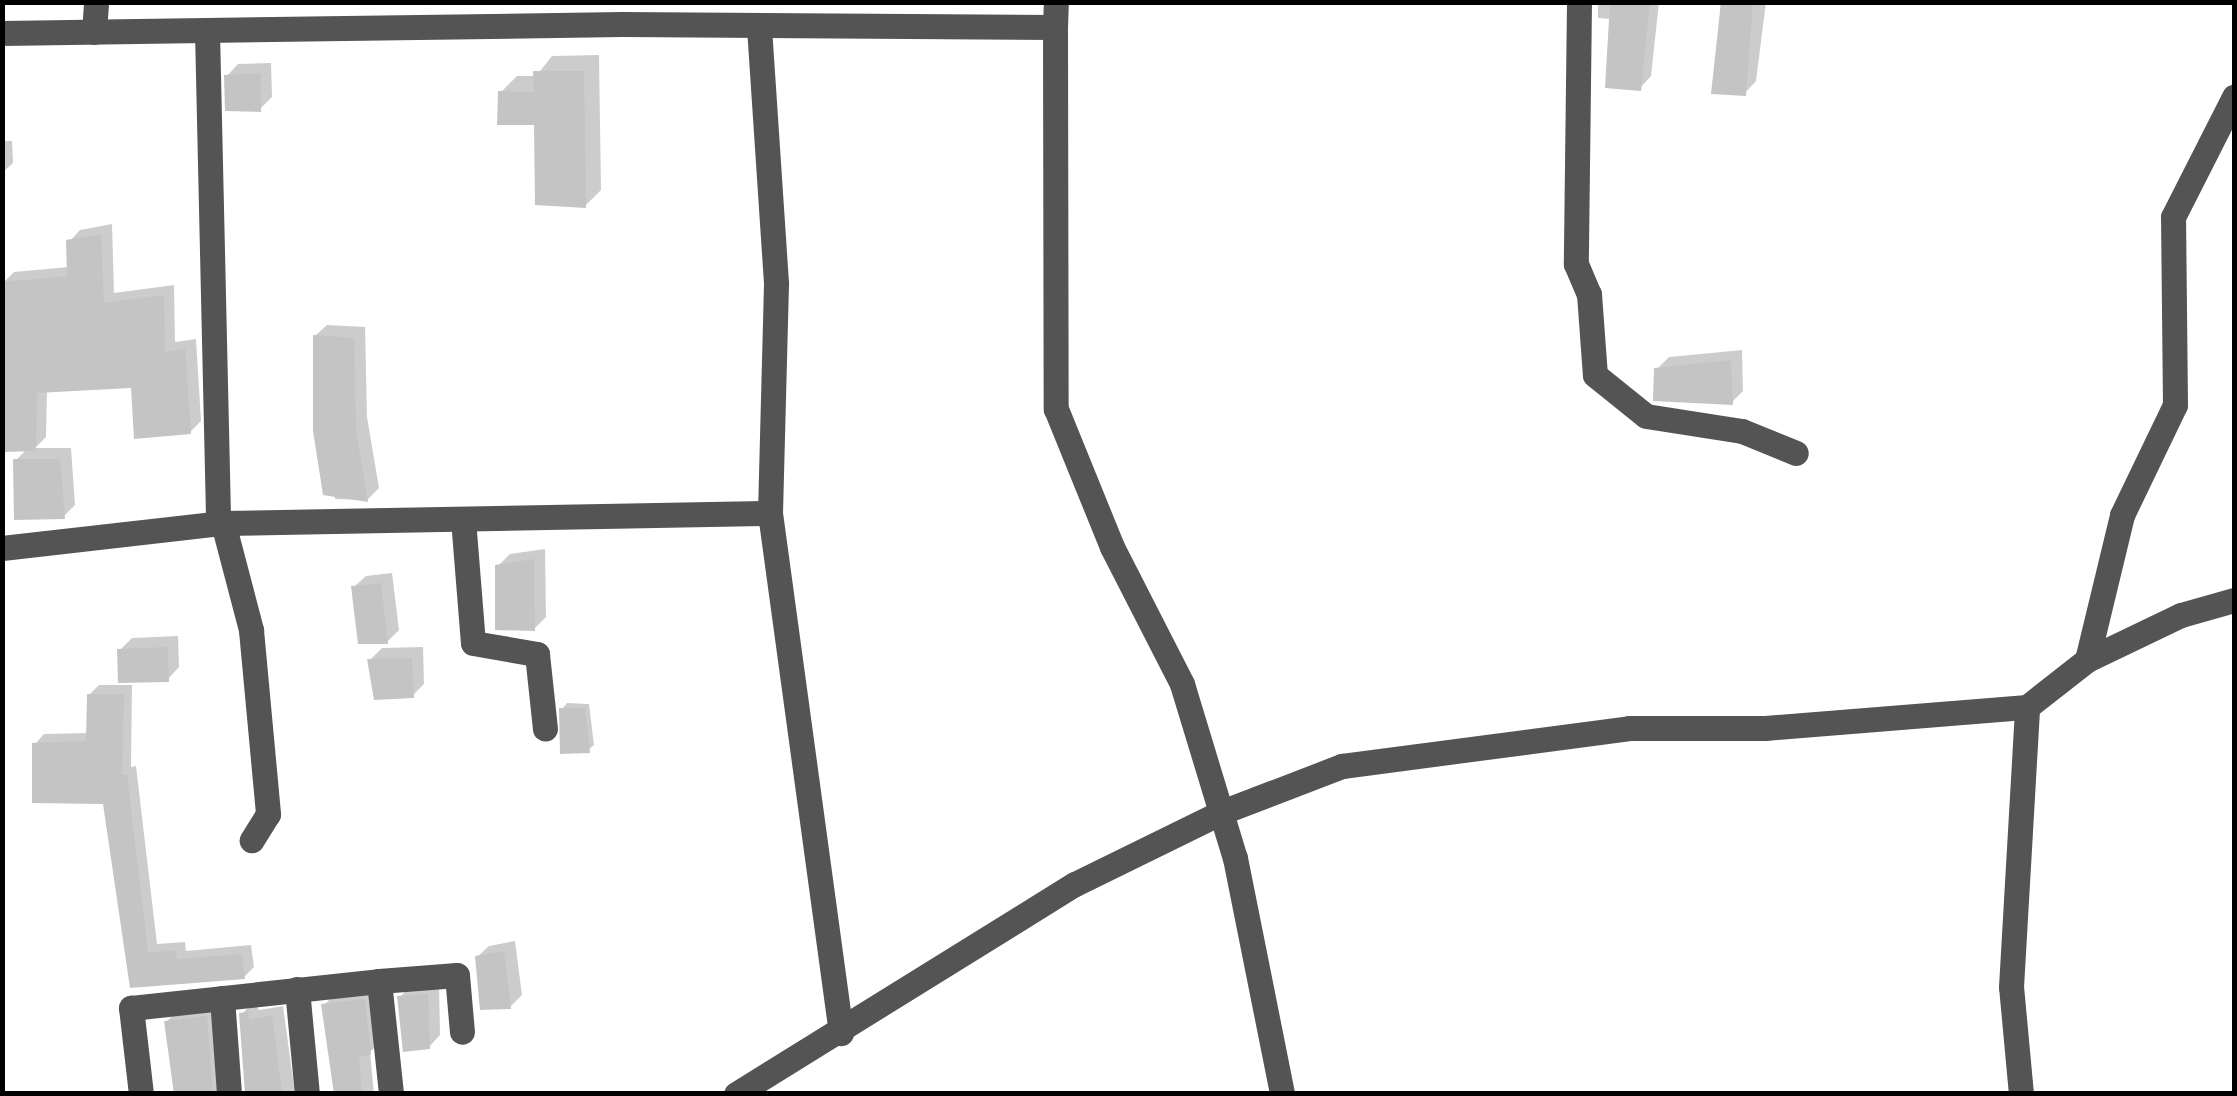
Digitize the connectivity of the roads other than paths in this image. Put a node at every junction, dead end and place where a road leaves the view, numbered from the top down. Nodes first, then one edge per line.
1 (96, 2) edge
2 (1579, 2) edge
3 (1056, 15) edge
4 (759, 27) junction
5 (94, 32) junction
6 (207, 32) junction
7 (2, 34) edge
8 (2234, 97) edge
9 (1796, 453) dead end
10 (770, 513) junction
11 (463, 519) junction
12 (221, 523) junction
13 (2, 548) edge
14 (2234, 600) edge
15 (2087, 660) junction
16 (2027, 707) junction
17 (545, 730) dead end
18 (1222, 812) junction
19 (252, 840) dead end
20 (378, 981) junction
21 (297, 989) junction
22 (222, 998) junction
23 (462, 1032) dead end
24 (841, 1033) junction
25 (141, 1094) edge
26 (229, 1094) edge
27 (307, 1094) edge
28 (391, 1094) edge
29 (736, 1094) edge
30 (1282, 1094) edge
31 (2021, 1094) edge

1 - 5 street
2 - 9 street
3 - 4 street
3 - 18 street
4 - 6 street
4 - 10 street
5 - 6 street
5 - 7 street
6 - 12 street
8 - 15 street
10 - 11 street
10 - 24 street
11 - 12 street
11 - 17 street
12 - 13 street
12 - 19 street
14 - 15 street
15 - 16 street
16 - 18 street
16 - 31 street
18 - 24 street
18 - 30 street
20 - 21 street
20 - 23 street
20 - 28 street
21 - 22 street
21 - 27 street
22 - 25 street
22 - 26 street
24 - 29 street

